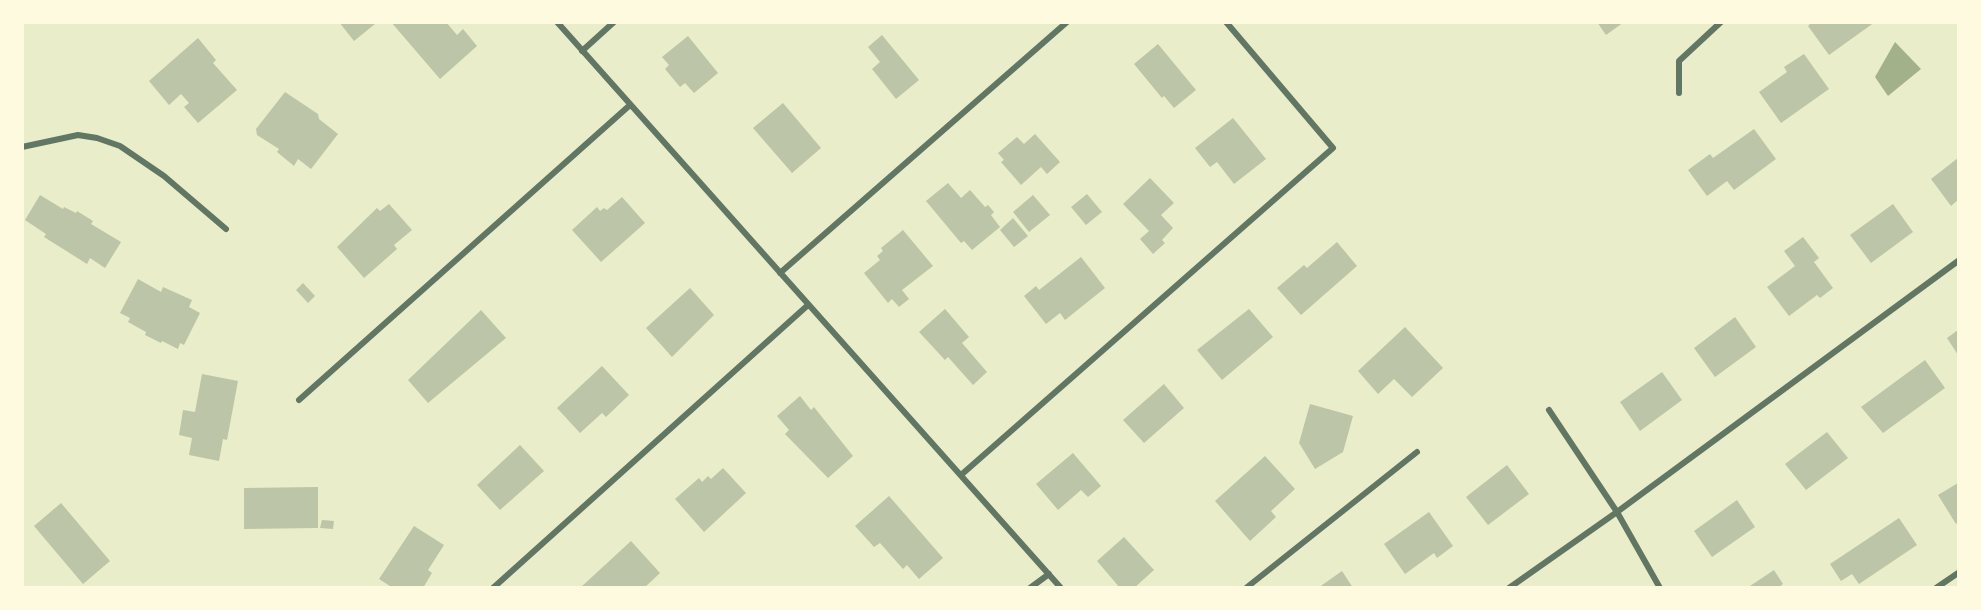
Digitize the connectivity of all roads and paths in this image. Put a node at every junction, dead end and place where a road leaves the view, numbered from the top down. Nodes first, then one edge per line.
1 (557, 22) edge
2 (614, 22) edge
3 (1067, 22) edge
4 (1226, 22) edge
5 (1721, 22) edge
6 (582, 51) junction
7 (1679, 93) dead end
8 (630, 105) junction
9 (22, 147) edge
10 (226, 229) dead end
11 (1959, 261) edge
12 (780, 273) junction
13 (808, 304) junction
14 (299, 400) dead end
15 (1549, 410) dead end
16 (1417, 452) dead end
17 (961, 475) junction
18 (1617, 512) junction
19 (1959, 573) edge
20 (1049, 574) junction
21 (493, 588) edge
22 (1030, 588) edge
23 (1060, 588) edge
24 (1246, 588) edge
25 (1509, 588) edge
26 (1660, 588) edge
27 (1936, 588) edge

1 - 6 street
2 - 6 street
3 - 12 street
4 - 17 street
5 - 7 street
6 - 8 street
8 - 12 street
8 - 14 street
9 - 10 street
11 - 18 street
12 - 13 street
13 - 17 street
13 - 21 street
15 - 18 street
16 - 24 street
17 - 20 street
18 - 25 street
18 - 26 street
19 - 27 street
20 - 22 street
20 - 23 street

